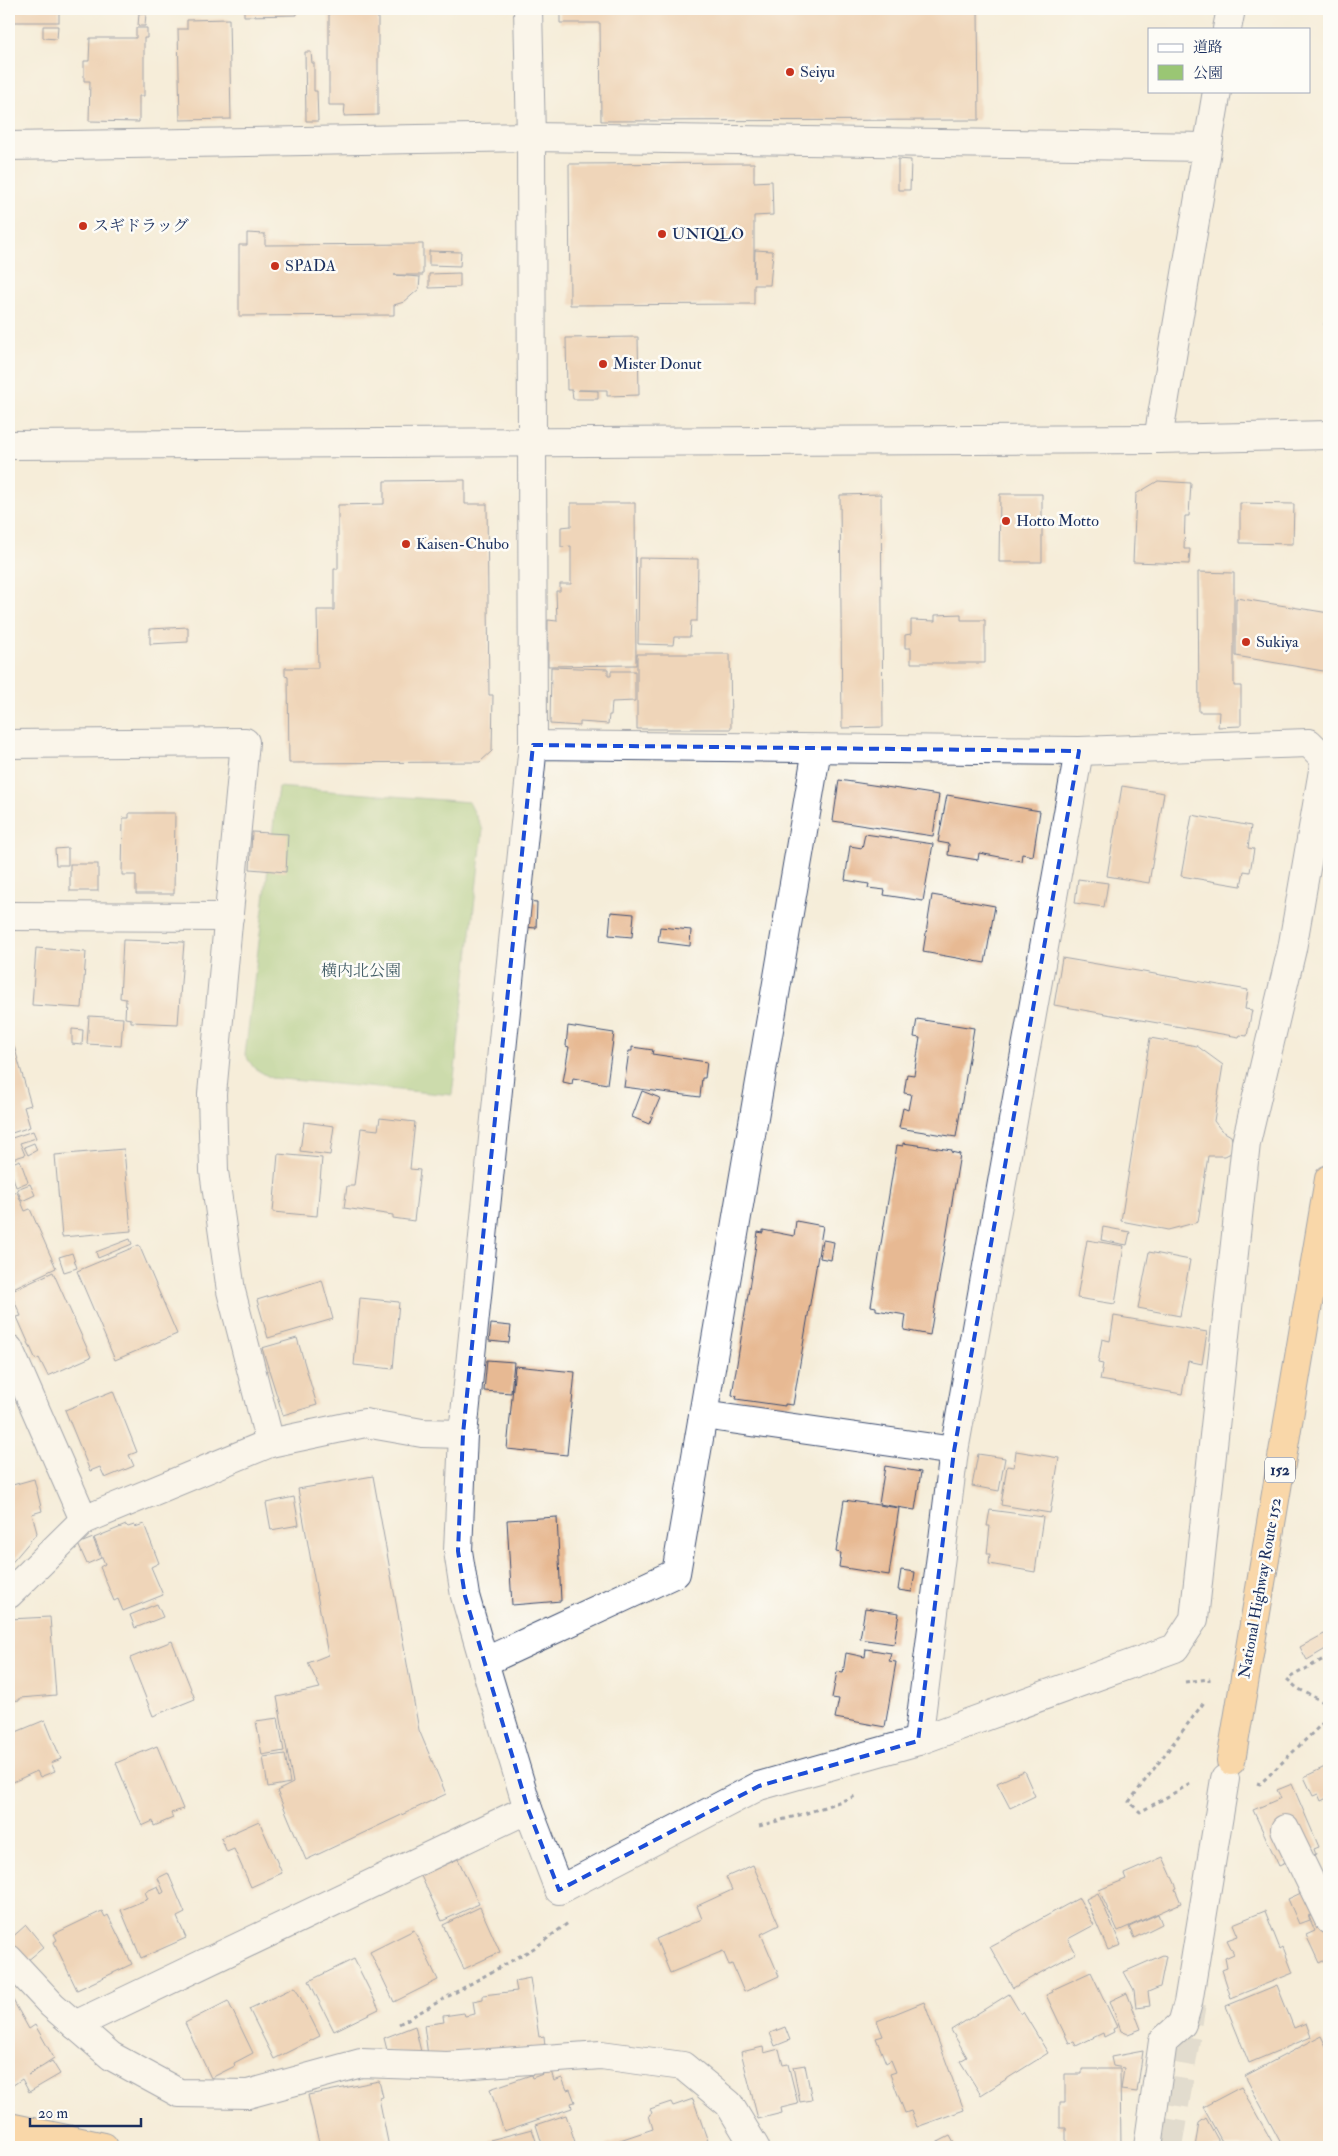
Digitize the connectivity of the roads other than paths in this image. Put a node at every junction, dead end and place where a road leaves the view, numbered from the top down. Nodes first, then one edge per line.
1 (528, 9) edge
2 (1231, 9) edge
3 (1227, 28) edge
4 (1217, 92) edge
5 (531, 137) junction
6 (9, 146) edge
7 (1208, 148) junction
8 (1329, 435) edge
9 (1158, 439) junction
10 (532, 442) junction
11 (9, 445) edge
12 (9, 744) edge
13 (532, 745) junction
14 (817, 749) junction
15 (1079, 751) junction
16 (9, 916) edge
17 (229, 917) junction
18 (1329, 1179) edge
19 (9, 1348) edge
20 (704, 1415) junction
21 (463, 1434) junction
22 (270, 1443) junction
23 (954, 1451) junction
24 (84, 1520) junction
25 (9, 1594) edge
26 (484, 1662) junction
27 (918, 1742) junction
28 (1228, 1770) joint
29 (528, 1809) junction
30 (1285, 1829) dead end
31 (1329, 1920) edge
32 (9, 1959) edge
33 (75, 2025) junction
34 (9, 2127) edge
35 (104, 2147) edge
36 (755, 2147) edge
37 (1148, 2147) edge

1 - 5 street
2 - 3 street
4 - 7 street
5 - 6 street
5 - 7 street
5 - 10 street
7 - 9 street
8 - 9 street
9 - 10 street
10 - 11 street
10 - 13 street
12 - 17 street
13 - 14 street
13 - 21 street
14 - 15 street
14 - 20 street
15 - 23 street
15 - 27 street
16 - 17 street
17 - 22 street
18 - 28 highway, National Highway Route 152 / 152
19 - 24 street
20 - 23 street
20 - 26 street
21 - 22 street
21 - 26 street
22 - 24 street
23 - 27 street
24 - 25 street
26 - 29 street
27 - 29 street
28 - 37 street
29 - 33 street
30 - 31 street
32 - 33 street
33 - 36 street
34 - 35 highway

